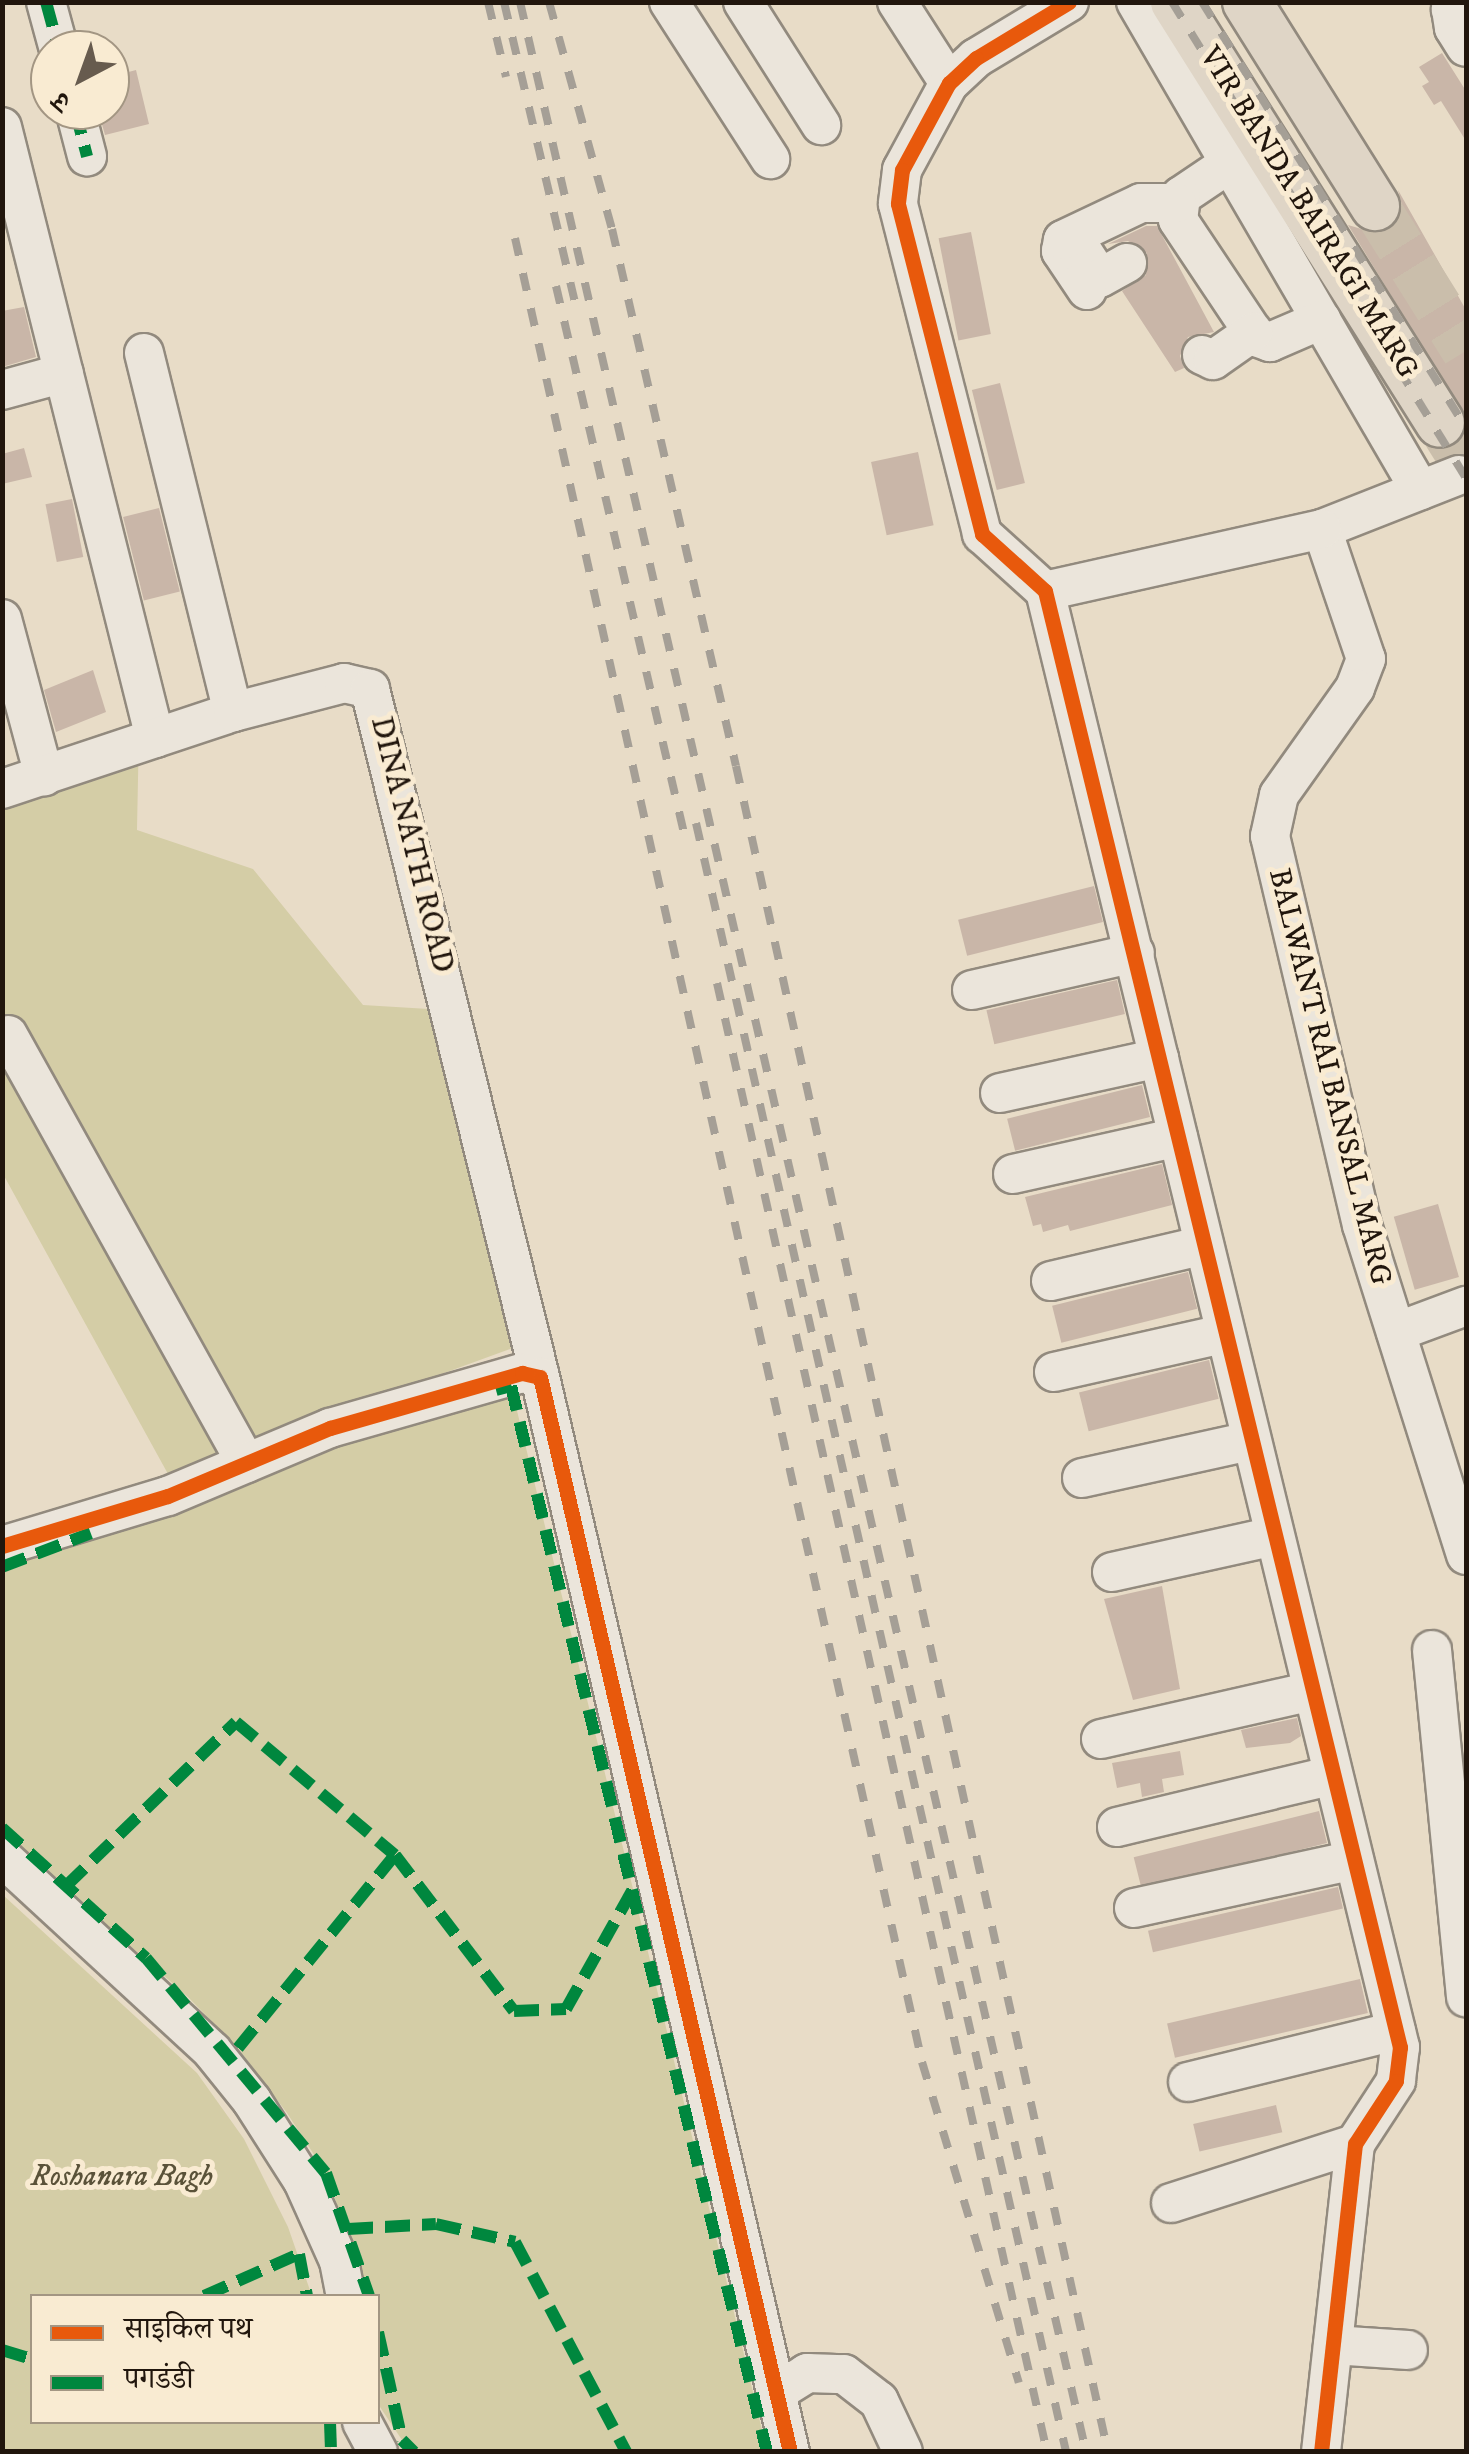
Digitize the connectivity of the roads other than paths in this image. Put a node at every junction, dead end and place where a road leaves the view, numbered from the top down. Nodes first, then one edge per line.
1 (46, 2) edge
2 (669, 2) edge
3 (743, 2) edge
4 (897, 2) edge
5 (1070, 2) edge
6 (1136, 2) edge
7 (1175, 2) edge
8 (1248, 2) edge
9 (1458, 2) edge
10 (54, 30) edge
11 (1466, 47) edge
12 (949, 83) junction
13 (820, 125) dead end
14 (2, 127) edge
15 (80, 130) edge
16 (87, 156) dead end
17 (770, 159) dead end
18 (1230, 164) junction
19 (1177, 203) junction
20 (1375, 206) tunnel mouth
21 (1072, 234) junction
22 (1127, 263) dead end
23 (1086, 290) dead end
24 (1321, 320) junction
25 (1253, 332) junction
26 (144, 354) dead end
27 (1202, 355) dead end
28 (64, 373) junction
29 (2, 390) edge
30 (1440, 424) tunnel mouth
31 (1459, 475) dead end
32 (1420, 490) junction
33 (1322, 529) junction
34 (1045, 591) junction
35 (2, 619) edge
36 (233, 712) junction
37 (155, 738) junction
38 (44, 776) junction
39 (2, 789) edge
40 (1135, 953) junction
41 (972, 990) dead end
42 (8, 1035) dead end
43 (1159, 1058) junction
44 (1000, 1094) dead end
45 (1178, 1138) junction
46 (1013, 1174) dead end
47 (1204, 1245) junction
48 (1050, 1281) dead end
49 (1466, 1306) edge
50 (1396, 1332) junction
51 (1223, 1334) junction
52 (1054, 1372) dead end
53 (540, 1377) junction
54 (1250, 1441) junction
55 (246, 1463) junction
56 (1082, 1478) dead end
57 (1274, 1536) junction
58 (2, 1546) edge
59 (1466, 1555) edge
60 (1112, 1572) dead end
61 (1432, 1650) dead end
62 (1313, 1691) junction
63 (1102, 1738) dead end
64 (1333, 1775) junction
65 (1117, 1828) dead end
66 (2, 1857) edge
67 (1354, 1860) junction
68 (1134, 1908) dead end
69 (1466, 1997) edge
70 (1396, 2031) junction
71 (1188, 2082) dead end
72 (1355, 2144) junction
73 (1172, 2202) dead end
74 (346, 2294) edge
75 (1333, 2345) junction
76 (1408, 2350) dead end
77 (777, 2392) junction
78 (363, 2424) edge
79 (378, 2452) edge
80 (790, 2452) edge
81 (903, 2452) edge
82 (1321, 2452) edge

1 - 10 street
2 - 17 street
3 - 13 street
4 - 12 street
5 - 12 street
6 - 18 street
7 - 30 main road, VIR BANDA BAIRAGI MARG
8 - 20 main road, VIR BANDA BAIRAGI MARG
9 - 11 street
12 - 34 street
14 - 28 street
15 - 16 street
18 - 19 street
18 - 24 street
19 - 21 street
19 - 25 street
21 - 22 street
21 - 23 street
24 - 25 street
24 - 32 street
25 - 27 street
26 - 36 street
28 - 29 street
28 - 37 street
31 - 32 street
32 - 33 street
33 - 34 street
33 - 50 street, BALWANT RAI BANSAL MARG
34 - 40 street
35 - 38 street
36 - 37 street, DINA NATH ROAD
36 - 53 street, DINA NATH ROAD
37 - 38 street, DINA NATH ROAD
38 - 39 street, DINA NATH ROAD
40 - 41 street
40 - 43 street
42 - 55 street
43 - 44 street
43 - 45 street
45 - 46 street
45 - 47 street
47 - 48 street
47 - 51 street
49 - 50 street
50 - 59 street, BALWANT RAI BANSAL MARG
51 - 52 street
51 - 54 street
53 - 55 street
53 - 77 street, DINA NATH ROAD
54 - 56 street
54 - 57 street
55 - 58 street
57 - 60 street
57 - 62 street
61 - 69 street
62 - 63 street
62 - 64 street
64 - 65 street
64 - 67 street
66 - 74 street
67 - 68 street
67 - 70 street
70 - 71 street
70 - 72 street
72 - 73 street
72 - 75 street
75 - 76 street
75 - 82 street
77 - 80 street, DINA NATH ROAD
77 - 81 street
78 - 79 street

